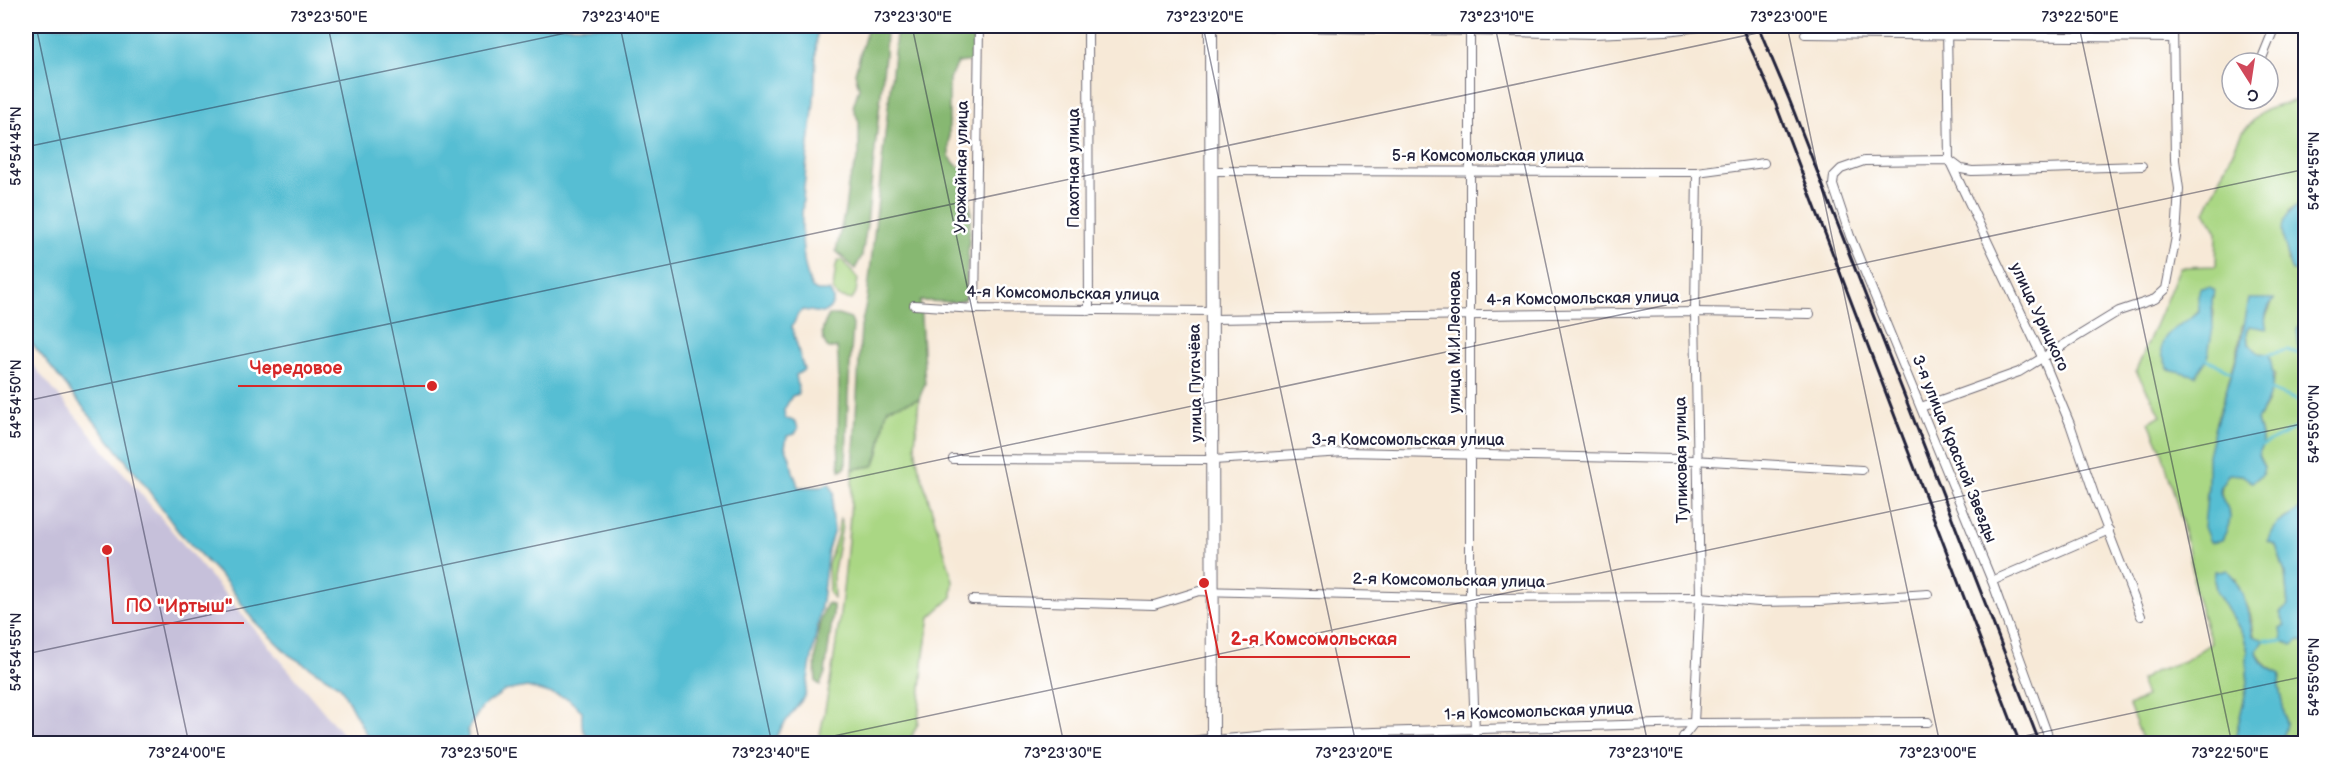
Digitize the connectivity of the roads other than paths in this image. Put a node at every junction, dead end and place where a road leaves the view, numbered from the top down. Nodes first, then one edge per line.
1 (979, 26) edge
2 (1088, 26) edge
3 (1211, 26) edge
4 (1254, 26) edge
5 (1708, 26) edge
6 (1947, 26) edge
7 (2174, 26) edge
8 (2275, 26) edge
9 (1470, 28) edge
10 (1805, 34) dead end
11 (1948, 36) junction
12 (2173, 38) junction
13 (2265, 51) edge
14 (1949, 160) junction
15 (1764, 163) dead end
16 (2142, 166) dead end
17 (1470, 170) junction
18 (1211, 171) junction
19 (1697, 172) junction
20 (914, 305) dead end
21 (975, 309) junction
22 (1089, 311) junction
23 (1695, 312) junction
24 (1810, 314) dead end
25 (1212, 315) junction
26 (1470, 315) junction
27 (2043, 359) junction
28 (1921, 407) junction
29 (1470, 455) junction
30 (953, 459) dead end
31 (1213, 460) junction
32 (1696, 462) junction
33 (1862, 470) dead end
34 (2109, 530) junction
35 (1992, 581) junction
36 (1214, 592) junction
37 (1928, 594) dead end
38 (1700, 597) junction
39 (1470, 598) junction
40 (972, 600) dead end
41 (2141, 616) dead end
42 (1928, 722) dead end
43 (1694, 723) junction
44 (1475, 731) junction
45 (1213, 740) junction
46 (1186, 744) edge
47 (1682, 744) edge
48 (2051, 744) edge

1 - 21 street, Урожайная улица
2 - 22 street, Пахотная улица
3 - 18 main road, улица Пугачёва
4 - 9 street
5 - 9 street
6 - 11 street, улица Урицкого
7 - 12 street
8 - 13 street
9 - 17 street, улица М.И.Леонова
10 - 11 street
11 - 12 street
11 - 14 street, улица Урицкого
12 - 27 street
14 - 16 street
14 - 27 street, улица Урицкого
14 - 28 street, 3-я улица Красной Звезды
15 - 19 street, 5-я Комсомольская улица
17 - 18 street, 5-я Комсомольская улица
17 - 19 street, 5-я Комсомольская улица
17 - 26 street, улица М.И.Леонова
18 - 25 main road, улица Пугачёва
19 - 23 street, Тупиковая улица
20 - 21 street, 4-я Комсомольская улица
21 - 22 street, 4-я Комсомольская улица
22 - 25 street, 4-я Комсомольская улица
23 - 24 street, 4-я Комсомольская улица
23 - 26 street, 4-я Комсомольская улица
23 - 32 street, Тупиковая улица
25 - 26 street, 4-я Комсомольская улица
25 - 31 main road, улица Пугачёва
26 - 29 street, улица М.И.Леонова
27 - 28 street
27 - 34 street, улица Урицкого
28 - 35 street, 3-я улица Красной Звезды
29 - 31 street, 3-я Комсомольская улица
29 - 32 street, 3-я Комсомольская улица
29 - 39 street, улица М.И.Леонова
30 - 31 street, 3-я Комсомольская улица
31 - 36 main road, улица Пугачёва
32 - 33 street, 3-я Комсомольская улица
32 - 38 street, Тупиковая улица
34 - 35 street
34 - 41 street, улица Урицкого
35 - 48 street, 3-я улица Красной Звезды
36 - 39 street, 2-я Комсомольская улица
36 - 40 street, 2-я Комсомольская улица
36 - 45 main road, улица Пугачёва
37 - 38 street, 2-я Комсомольская улица
38 - 39 street, 2-я Комсомольская улица
38 - 43 street, Тупиковая улица
39 - 44 street, улица М.И.Леонова
42 - 43 street, 1-я Комсомольская улица
43 - 44 street, 1-я Комсомольская улица
43 - 47 street, Тупиковая улица
44 - 45 street, 1-я Комсомольская улица
45 - 46 main road, 1-я Комсомольская улица

